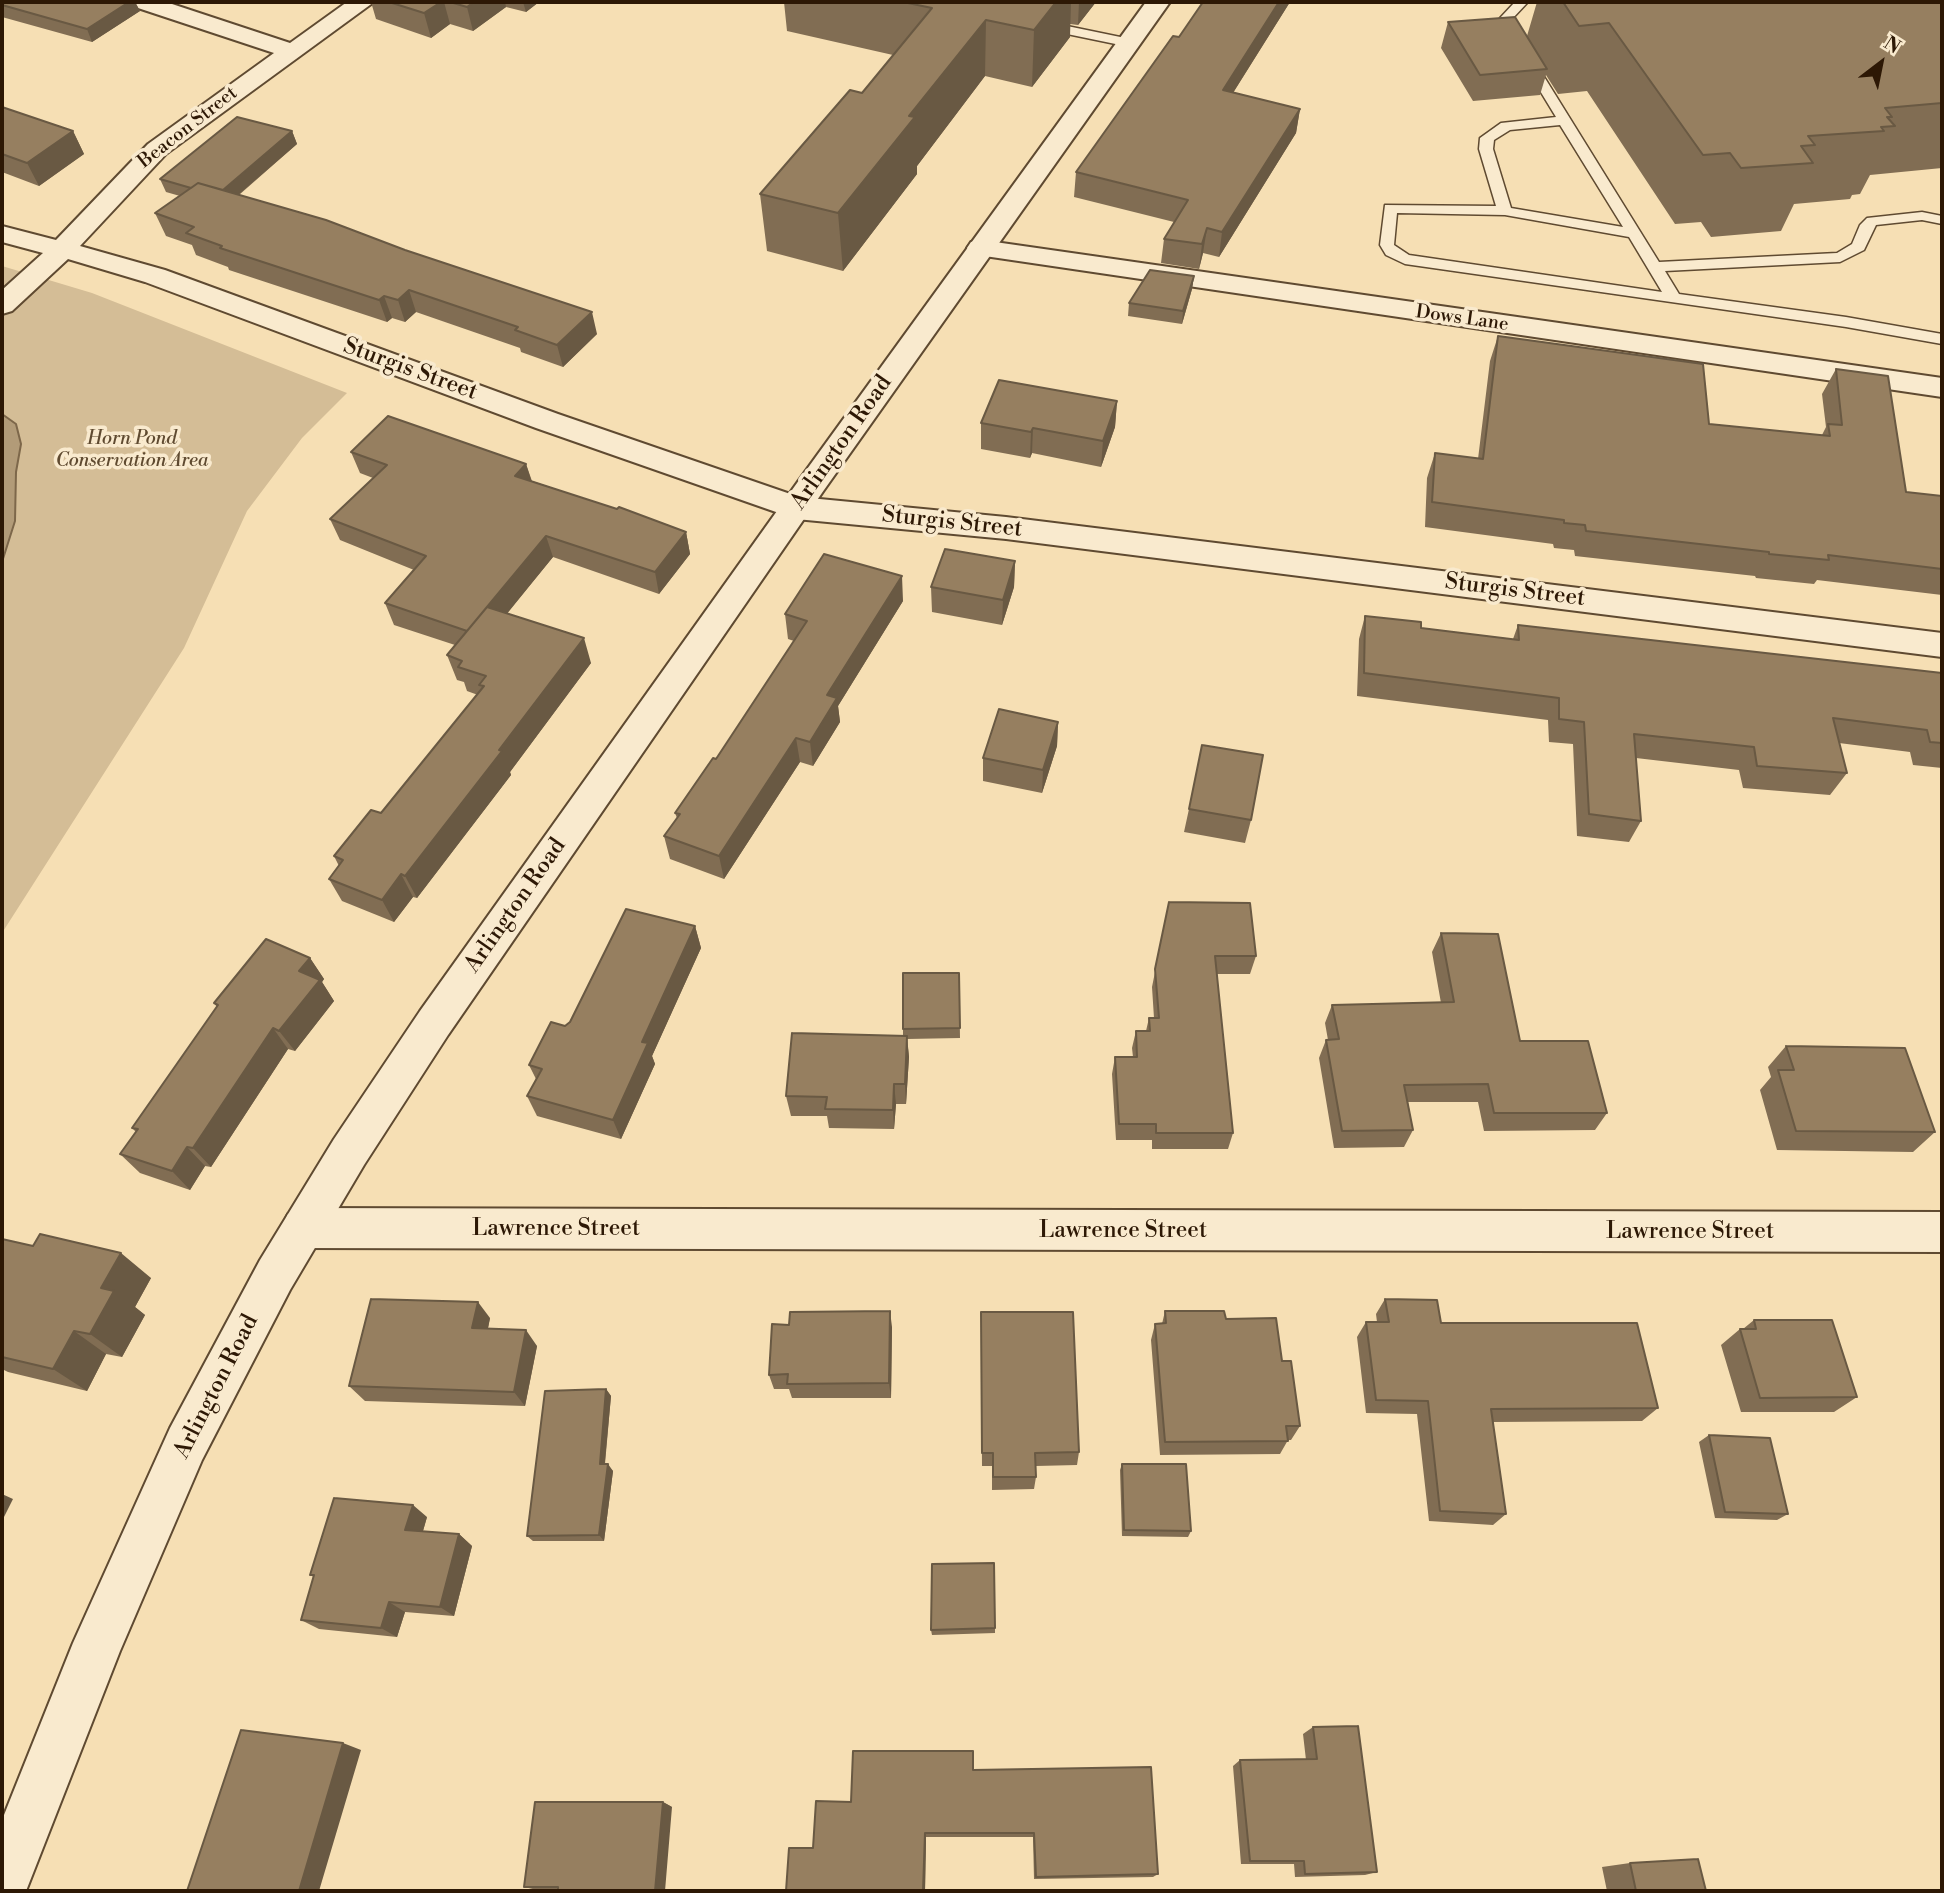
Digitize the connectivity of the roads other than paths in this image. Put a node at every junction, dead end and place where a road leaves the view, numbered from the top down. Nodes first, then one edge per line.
1 (143, 2) edge
2 (362, 2) edge
3 (1158, 2) edge
4 (1522, 2) edge
5 (1032, 22) edge
6 (1130, 43) junction
7 (291, 51) junction
8 (1564, 120) junction
9 (1505, 211) junction
10 (1942, 220) edge
11 (1634, 233) junction
12 (2, 234) edge
13 (981, 248) junction
14 (61, 250) junction
15 (1656, 267) junction
16 (1674, 298) junction
17 (2, 305) edge
18 (1942, 339) edge
19 (1942, 388) edge
20 (796, 508) junction
21 (1942, 645) edge
22 (303, 1228) junction
23 (1942, 1232) edge
24 (2, 1885) edge

1 - 7 street
2 - 7 street, Beacon Street
3 - 6 street, Arlington Road
4 - 8 lane
5 - 6 lane
6 - 13 street, Arlington Road
7 - 14 street, Beacon Street
8 - 9 lane
8 - 11 lane
9 - 11 lane
9 - 16 lane
10 - 15 lane
11 - 15 lane
12 - 14 street, Sturgis Street
13 - 19 street, Dows Lane
13 - 20 street, Arlington Road
14 - 17 street, Beacon Street
14 - 20 street, Sturgis Street
15 - 16 lane
16 - 18 lane
20 - 21 street, Sturgis Street
20 - 22 street, Arlington Road
22 - 23 street, Lawrence Street
22 - 24 street, Arlington Road

